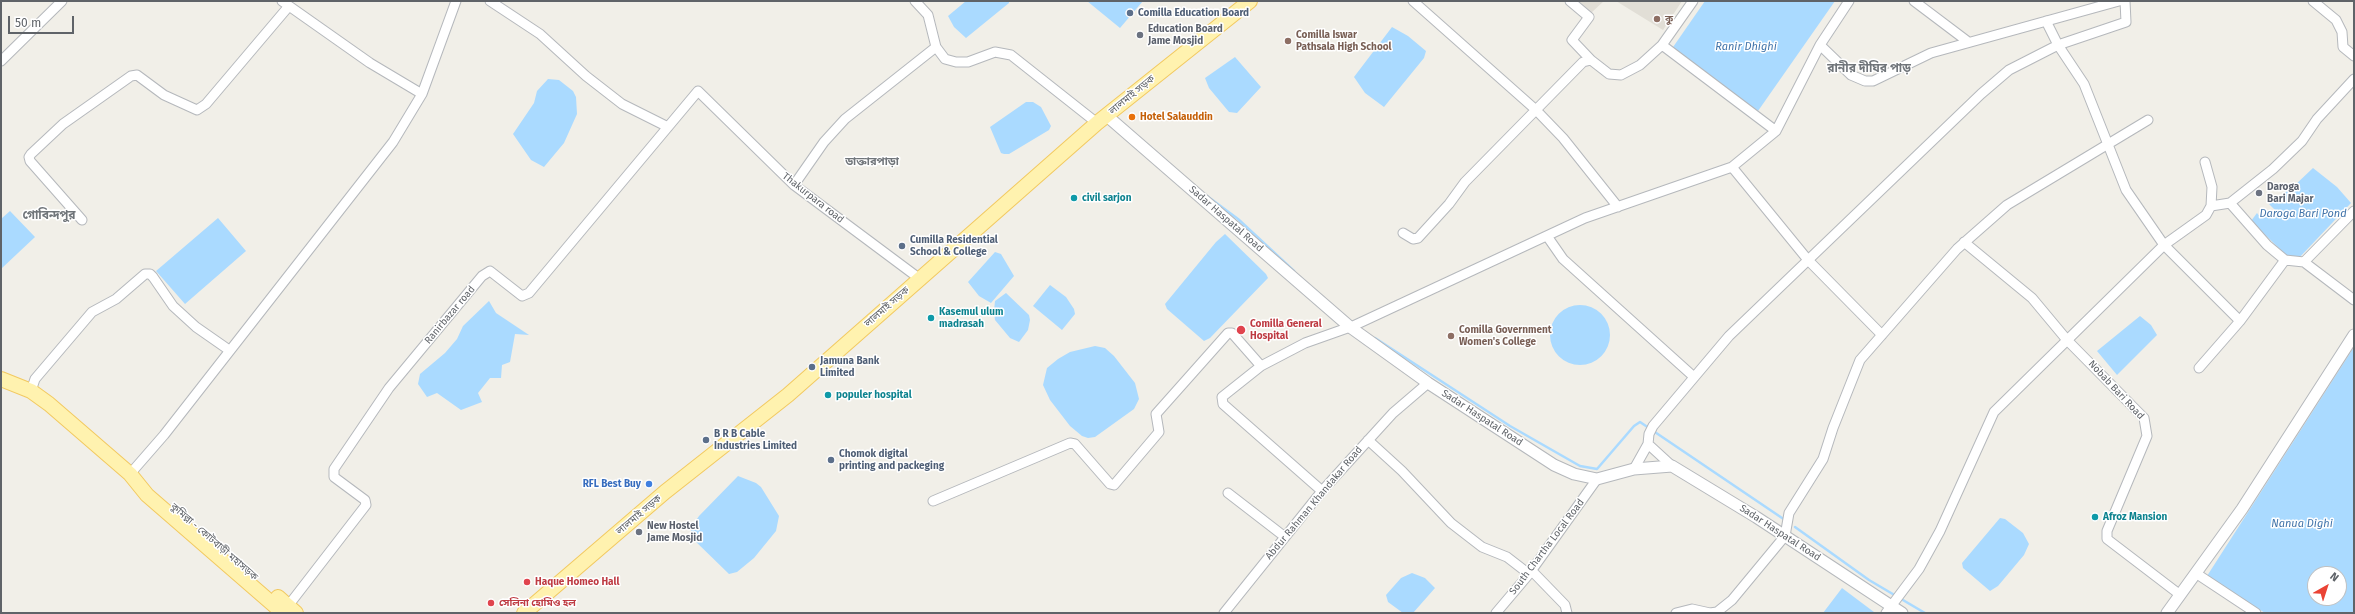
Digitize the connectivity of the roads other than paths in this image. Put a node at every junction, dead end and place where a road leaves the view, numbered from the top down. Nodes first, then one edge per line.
1 (62, 1) edge
2 (456, 1) edge
3 (490, 1) edge
4 (915, 1) edge
5 (1250, 1) edge
6 (1412, 1) edge
7 (1570, 1) edge
8 (1693, 1) edge
9 (1849, 1) edge
10 (1914, 1) edge
11 (2119, 1) edge
12 (2125, 1) edge
13 (2313, 1) edge
14 (285, 4) edge
15 (2046, 21) junction
16 (1967, 41) junction
17 (1662, 45) junction
18 (1820, 45) junction
19 (2058, 45) junction
20 (936, 47) junction
21 (2354, 56) edge
22 (1591, 60) junction
23 (1, 61) edge
24 (2354, 79) edge
25 (698, 91) joint
26 (422, 94) junction
27 (1536, 110) junction
28 (1102, 119) junction
29 (2148, 120) dead end
30 (668, 127) junction
31 (1776, 131) junction
32 (2108, 142) junction
33 (2205, 162) dead end
34 (1732, 167) junction
35 (794, 185) junction
36 (2230, 203) junction
37 (2211, 206) junction
38 (1618, 207) junction
39 (2354, 211) edge
40 (82, 220) dead end
41 (1403, 233) dead end
42 (1547, 236) junction
43 (1964, 242) junction
44 (2164, 245) junction
45 (1808, 260) junction
46 (2285, 260) junction
47 (2304, 262) junction
48 (920, 279) junction
49 (2354, 300) edge
50 (2240, 321) junction
51 (1352, 326) junction
52 (1882, 335) junction
53 (2354, 335) edge
54 (2067, 340) junction
55 (229, 350) junction
56 (1261, 366) junction
57 (2199, 368) dead end
58 (1694, 377) junction
59 (1, 378) edge
60 (1428, 383) junction
61 (31, 391) junction
62 (1368, 440) junction
63 (1648, 444) junction
64 (1672, 466) junction
65 (1634, 469) junction
66 (130, 474) junction
67 (1597, 479) junction
68 (1322, 492) junction
69 (1228, 493) dead end
70 (933, 501) dead end
71 (1785, 536) junction
72 (1285, 537) junction
73 (1530, 572) junction
74 (2196, 574) junction
75 (2179, 594) junction
76 (1889, 607) edge
77 (289, 611) edge
78 (524, 613) edge
79 (1224, 613) edge
80 (1496, 613) edge
81 (1567, 613) edge
82 (1676, 613) edge
83 (1902, 613) edge
84 (2167, 613) edge
85 (2256, 613) edge

1 - 23 street
2 - 26 street
3 - 30 street
4 - 20 street
5 - 28 main road, লালমাই সড়ক
6 - 27 street
7 - 22 street
8 - 17 street
9 - 18 street
10 - 16 street
11 - 15 street
12 - 19 street
13 - 21 street
14 - 26 street
14 - 40 street
15 - 16 street
15 - 19 street
16 - 18 street
17 - 22 street
17 - 31 street
18 - 31 street
19 - 32 street
19 - 45 street
20 - 28 street
20 - 35 street
22 - 27 street
24 - 36 street
25 - 30 street, Ranirbazar road
25 - 35 street, Thakurpara road
26 - 55 street
27 - 38 street
27 - 41 street
28 - 48 main road, লালমাই সড়ক
28 - 51 street, Sadar Haspatal Road
29 - 32 street
30 - 77 street, Ranirbazar road
31 - 34 street
32 - 43 street
32 - 44 street
33 - 37 street
34 - 38 street
34 - 45 street
35 - 48 street, Thakurpara road
36 - 37 street
36 - 46 street
37 - 44 street
38 - 42 street
39 - 47 street
42 - 51 street
42 - 58 street
43 - 52 street
43 - 54 street, Nobab Bari Road
44 - 50 street
44 - 54 street
45 - 52 street
45 - 58 street
46 - 47 street
46 - 50 street
47 - 49 street
48 - 78 main road, লালমাই সড়ক
50 - 57 street
51 - 56 street
51 - 60 street, Sadar Haspatal Road
52 - 71 street
53 - 74 street
54 - 75 street, Nobab Bari Road
54 - 76 street
55 - 61 street
55 - 66 street
56 - 68 street
56 - 70 street
58 - 63 street
59 - 61 main road, কুমিল্লা - কোটবাড়ী মহাসড়ক
60 - 62 street, Abdur Rahman Khandakar Road
60 - 67 street, Sadar Haspatal Road
61 - 66 main road, কুমিল্লা - কোটবাড়ী মহাসড়ক
62 - 68 street, Abdur Rahman Khandakar Road
62 - 73 street
63 - 64 street
63 - 65 street
64 - 65 street, Sadar Haspatal Road
64 - 71 street, Sadar Haspatal Road
65 - 67 street, Sadar Haspatal Road
66 - 77 main road, কুমিল্লা - কোটবাড়ী মহাসড়ক
67 - 73 street, South Chartha Local Road
68 - 72 street, Abdur Rahman Khandakar Road
69 - 72 street
71 - 76 street, Sadar Haspatal Road
71 - 82 street
72 - 79 street, Abdur Rahman Khandakar Road
73 - 80 street, South Chartha Local Road
73 - 81 street
74 - 75 street
74 - 85 street
75 - 84 street
76 - 83 street, Sadar Haspatal Road

